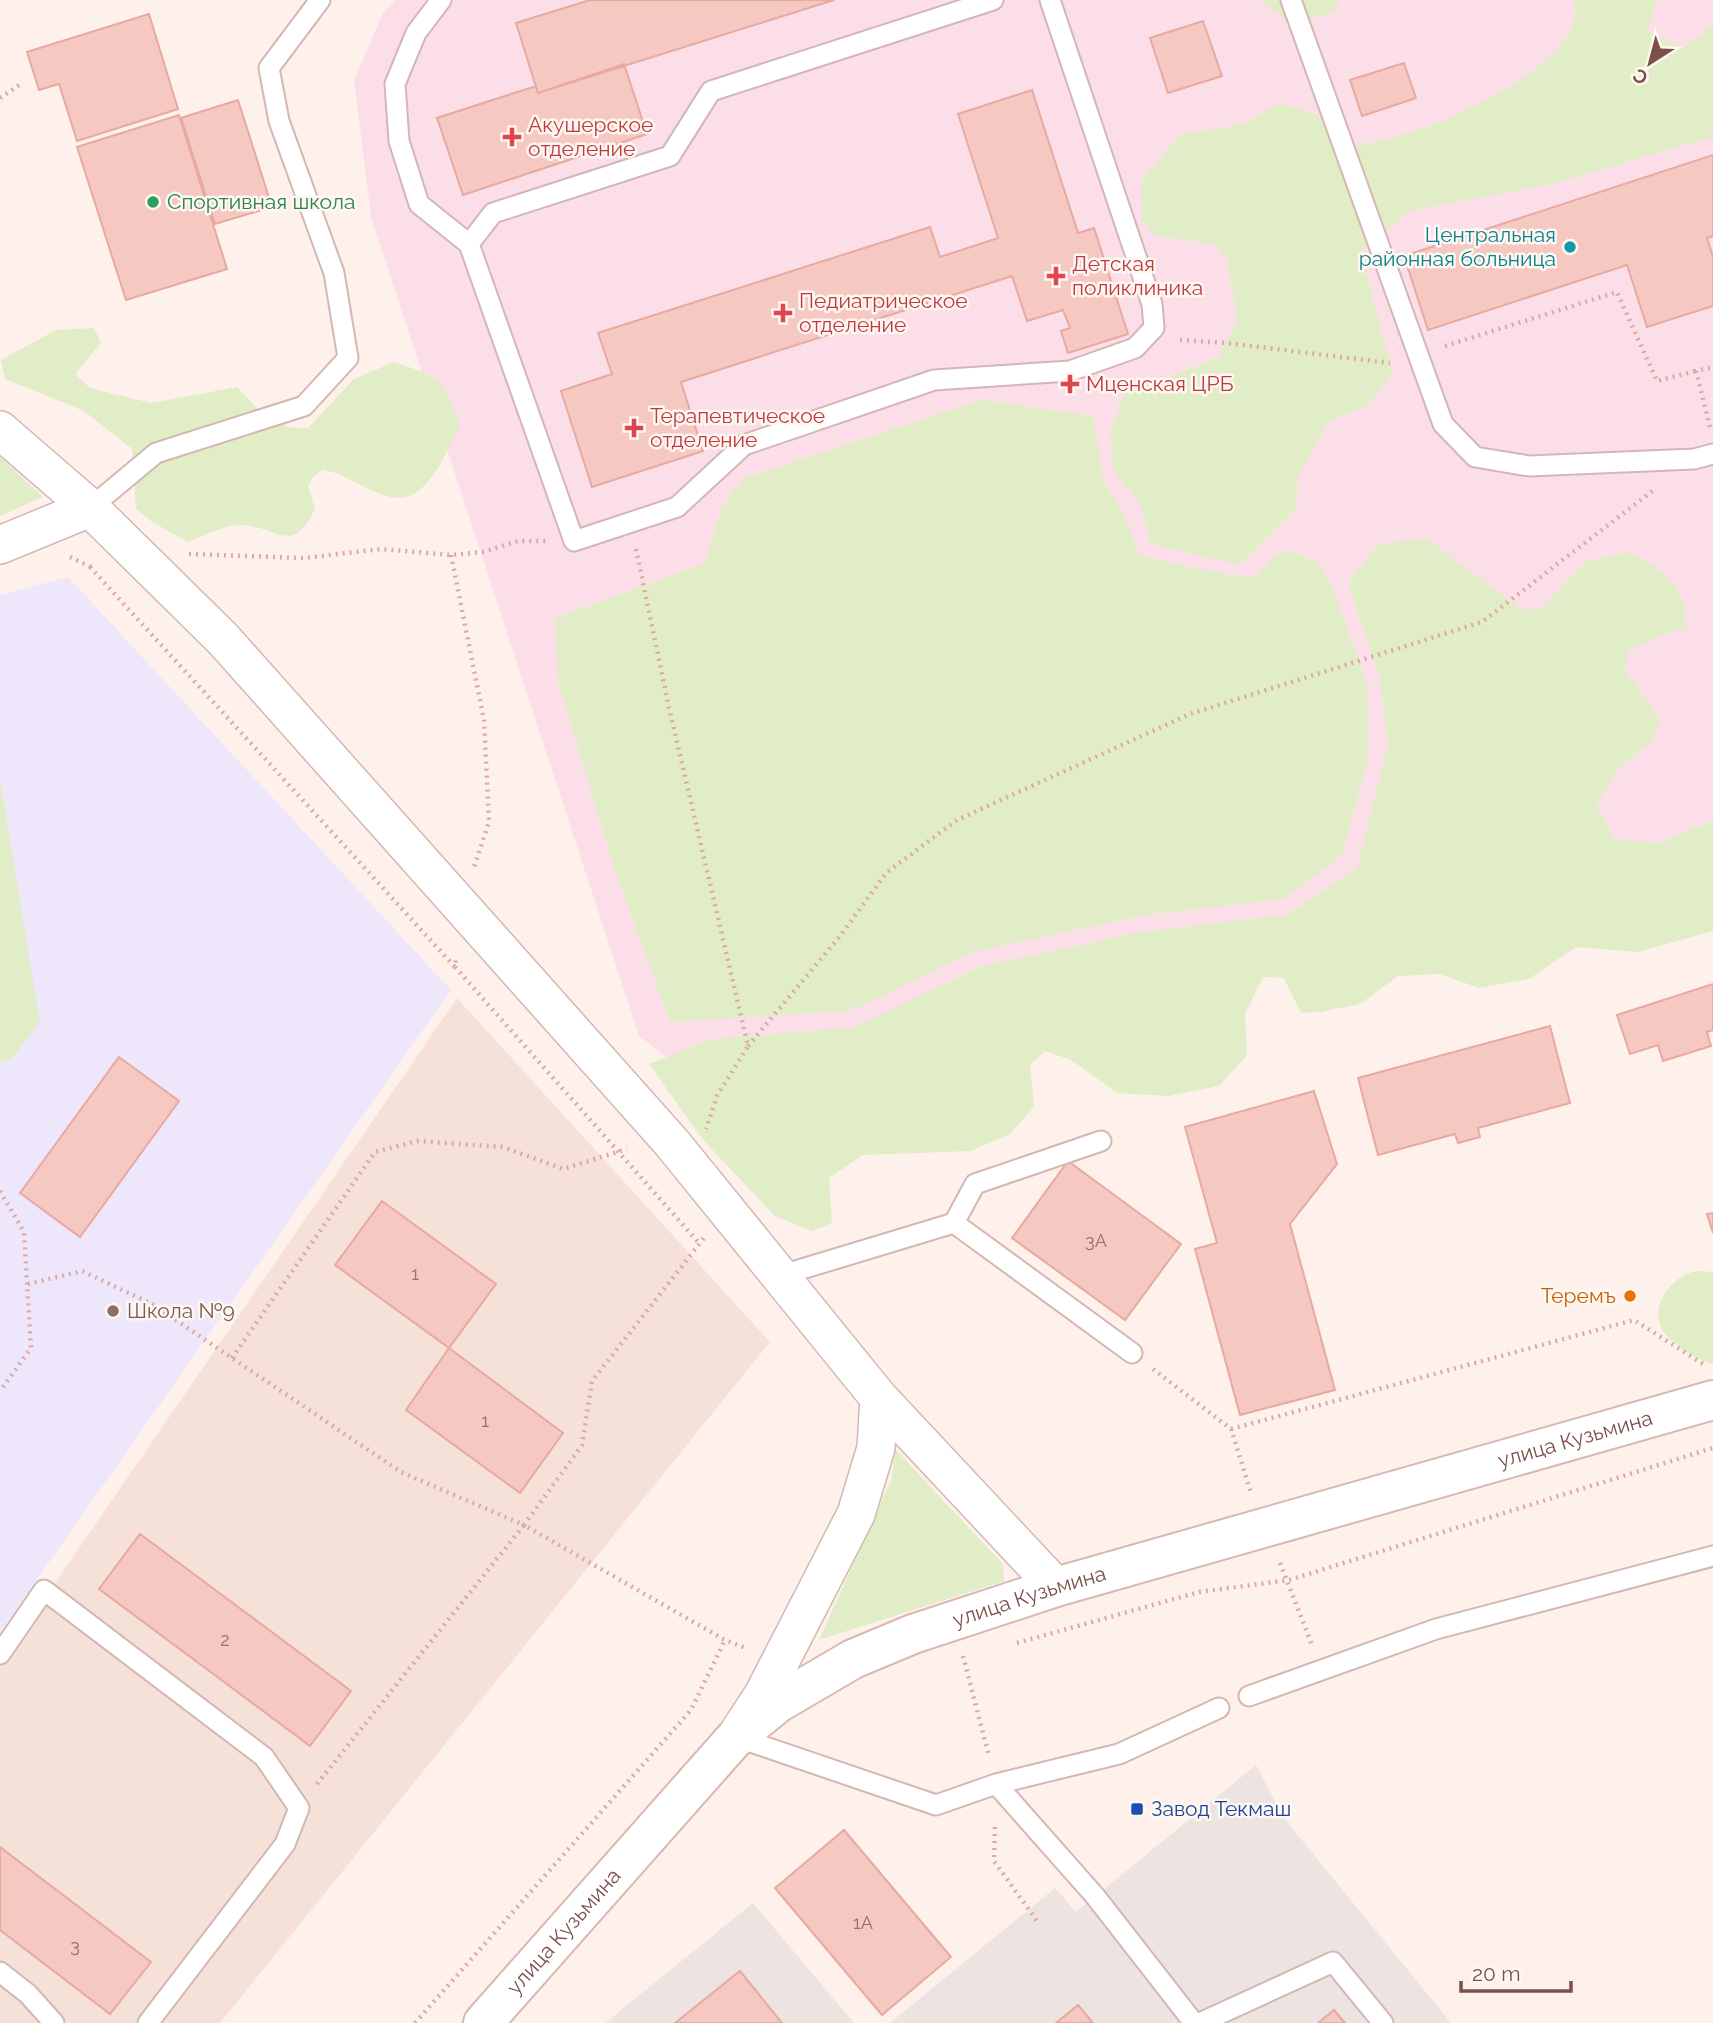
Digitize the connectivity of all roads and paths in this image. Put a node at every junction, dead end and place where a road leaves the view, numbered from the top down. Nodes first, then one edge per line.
1 (320, 0) edge
2 (441, 0) edge
3 (993, 0) edge
4 (1050, 0) edge
5 (1291, 0) edge
6 (22, 83) dead end
7 (0, 97) edge
8 (469, 244) junction
9 (1713, 367) edge
10 (0, 430) edge
11 (1713, 437) edge
12 (1704, 456) edge
13 (90, 508) junction
14 (631, 522) junction
15 (14, 540) edge
16 (575, 541) junction
17 (144, 560) junction
18 (455, 967) dead end
19 (748, 1045) junction
20 (1101, 1141) dead end
21 (672, 1143) junction
22 (618, 1151) junction
23 (0, 1191) edge
24 (729, 1209) junction
25 (954, 1223) junction
26 (699, 1243) junction
27 (782, 1275) junction
28 (28, 1284) junction
29 (1132, 1353) dead end
30 (232, 1359) junction
31 (1711, 1388) edge
32 (0, 1391) edge
33 (879, 1398) junction
34 (1231, 1429) dead end
35 (1713, 1556) edge
36 (1056, 1587) junction
37 (725, 1640) dead end
38 (0, 1654) edge
39 (1249, 1696) dead end
40 (1219, 1708) dead end
41 (736, 1737) junction
42 (996, 1784) junction
43 (0, 1972) edge
44 (54, 2023) edge
45 (148, 2023) edge
46 (415, 2023) edge
47 (482, 2023) edge
48 (1194, 2023) edge
49 (1200, 2023) edge
50 (1383, 2023) edge

1 - 13 lane
2 - 8 lane
3 - 8 lane
4 - 14 lane
5 - 12 lane
6 - 7 path
8 - 16 lane
9 - 11 path
10 - 13 street
12 - 19 path
13 - 15 street
13 - 17 street
14 - 16 lane
14 - 19 path
15 - 17 path
16 - 17 path
17 - 21 street
18 - 22 path
19 - 21 path
20 - 25 lane
21 - 22 path
21 - 24 street
22 - 26 path
22 - 30 path
23 - 28 path
24 - 26 path
24 - 27 street
25 - 27 lane
25 - 29 lane
26 - 30 path
27 - 33 street
28 - 30 path
28 - 32 path
31 - 34 path
31 - 36 main road, улица Кузьмина
33 - 36 street
33 - 41 street
35 - 39 lane
36 - 41 main road, улица Кузьмина
37 - 46 path
38 - 45 lane
40 - 42 lane
41 - 42 lane
41 - 47 main road, улица Кузьмина
42 - 48 lane
43 - 44 lane
49 - 50 lane

